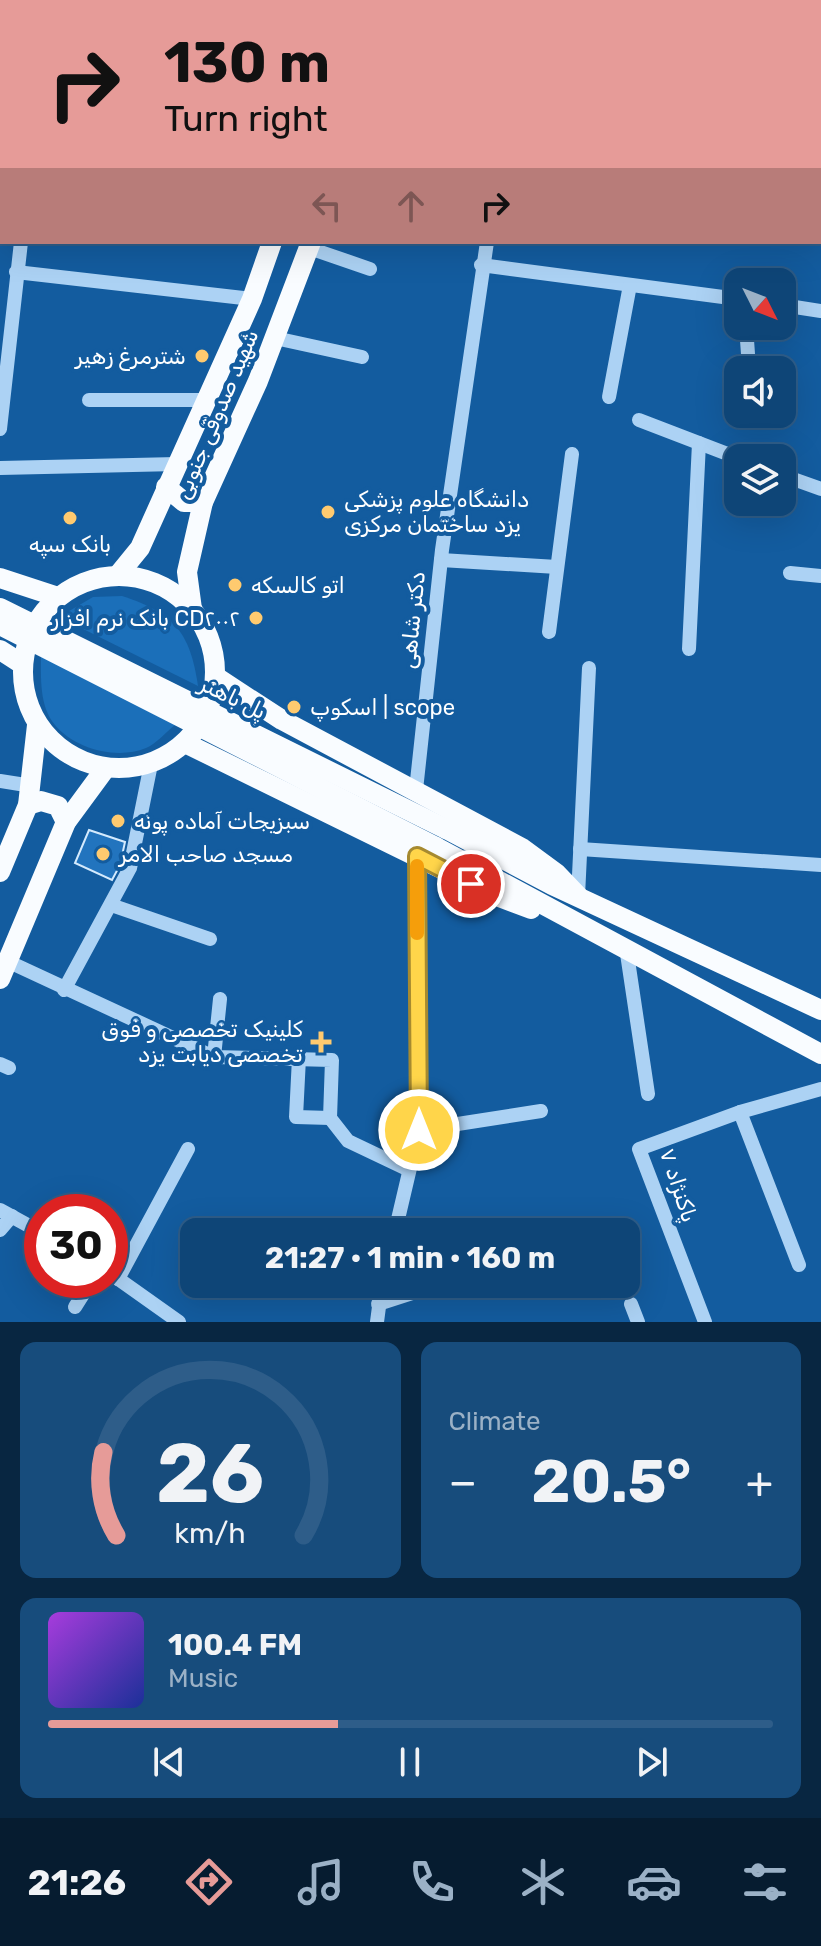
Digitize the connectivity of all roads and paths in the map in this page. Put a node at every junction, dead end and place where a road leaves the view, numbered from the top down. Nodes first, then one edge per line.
1 (21, 244) edge
2 (271, 244) edge
3 (486, 244) edge
4 (310, 245) edge
5 (481, 265) junction
6 (370, 269) dead end
7 (16, 272) junction
8 (630, 285) junction
9 (724, 297) edge
10 (252, 299) junction
11 (796, 307) edge
12 (821, 311) edge
13 (275, 338) junction
14 (747, 340) edge
15 (4, 342) edge
16 (748, 354) dead end
17 (362, 357) dead end
18 (609, 397) dead end
19 (89, 400) dead end
20 (206, 400) junction
21 (1, 420) edge
22 (639, 420) dead end
23 (699, 443) junction
24 (724, 453) edge
25 (572, 454) dead end
26 (177, 464) junction
27 (0, 468) edge
28 (796, 480) edge
29 (166, 487) junction
30 (821, 489) edge
31 (203, 502) junction
32 (441, 560) junction
33 (557, 567) junction
34 (790, 573) dead end
35 (118, 575) junction
36 (821, 576) edge
37 (2, 584) edge
38 (58, 597) junction
39 (0, 608) edge
40 (192, 609) junction
41 (0, 625) edge
42 (549, 632) dead end
43 (689, 649) dead end
44 (0, 650) edge
45 (22, 664) junction
46 (589, 668) dead end
47 (216, 677) junction
48 (282, 720) junction
49 (37, 725) junction
50 (185, 743) junction
51 (151, 764) junction
52 (105, 769) junction
53 (252, 775) junction
54 (0, 781) edge
55 (416, 790) junction
56 (30, 796) junction
57 (66, 822) junction
58 (441, 838) junction
59 (580, 849) junction
60 (417, 856) junction
61 (821, 865) edge
62 (0, 872) edge
63 (548, 895) junction
64 (578, 896) junction
65 (111, 905) junction
66 (576, 920) junction
67 (210, 939) dead end
68 (626, 947) junction
69 (4, 970) edge
70 (64, 990) junction
71 (220, 999) dead end
72 (821, 1010) edge
73 (821, 1054) edge
74 (214, 1057) junction
75 (292, 1058) junction
76 (821, 1089) edge
77 (648, 1094) dead end
78 (541, 1111) dead end
79 (740, 1112) junction
80 (330, 1118) junction
81 (419, 1130) junction
82 (188, 1149) dead end
83 (409, 1170) junction
84 (6, 1213) edge
85 (398, 1218) edge
86 (24, 1223) edge
87 (0, 1230) edge
88 (128, 1252) edge
89 (799, 1265) dead end
90 (128, 1288) edge
91 (81, 1298) edge
92 (379, 1298) edge
93 (397, 1298) edge
94 (378, 1304) junction
95 (631, 1304) dead end
96 (75, 1307) dead end
97 (163, 1317) edge
98 (179, 1322) edge
99 (377, 1322) edge
100 (638, 1322) edge
101 (705, 1322) edge

1 - 7 street
2 - 10 main road, شهید صدوقی جنوبی
3 - 5 street, دکتر شاهی
4 - 6 street
4 - 13 main road, شهید صدوقی جنوبی
5 - 8 street
5 - 32 street, دکتر شاهی
7 - 10 street
7 - 15 street
8 - 9 street
8 - 18 street
10 - 20 main road, شهید صدوقی جنوبی
11 - 12 street
13 - 17 street
13 - 31 main road, شهید صدوقی جنوبی
14 - 16 street
15 - 21 street
19 - 20 street
20 - 26 main road, شهید صدوقی جنوبی
22 - 23 street
23 - 24 street
23 - 43 street
25 - 33 street
26 - 27 street
26 - 29 main road, شهید صدوقی جنوبی
28 - 30 street
29 - 31 main road
29 - 35 main road, شهید صدوقی جنوبی
31 - 40 main road, شهید صدوقی جنوبی
32 - 33 street
32 - 55 street, دکتر شاهی
33 - 42 street
34 - 36 street
35 - 38 main road
35 - 40 main road
37 - 38 main road
38 - 45 main road
39 - 58 main road, پل باهنر, bridge
40 - 47 main road
41 - 58 main road, پل باهنر, bridge
44 - 45 main road
45 - 49 main road
46 - 59 street
47 - 48 main road
47 - 50 main road
48 - 53 main road
48 - 55 main road
49 - 52 main road
49 - 56 main road
50 - 51 main road
50 - 53 main road
51 - 52 main road
51 - 65 street
52 - 57 main road
53 - 60 main road
54 - 56 street
55 - 64 main road
56 - 57 main road
56 - 62 main road
57 - 69 main road
58 - 63 main road
59 - 61 street
59 - 64 street
60 - 66 main road
60 - 81 street
63 - 64 main road
63 - 66 main road
64 - 72 main road
65 - 67 street
65 - 70 street
66 - 68 main road
68 - 73 main road
68 - 77 street
69 - 70 street
70 - 74 street
71 - 74 street
74 - 75 street
75 - 80 street
75 - 80 street
76 - 79 street, پاکنژاد ۷
78 - 81 street
79 - 89 street
79 - 101 street, پاکنژاد ۷
80 - 83 street
81 - 83 street
82 - 88 street
83 - 85 street
84 - 86 street
84 - 87 street
90 - 97 street
91 - 96 street
92 - 94 street
93 - 94 street
94 - 99 street
95 - 100 street
97 - 98 street

